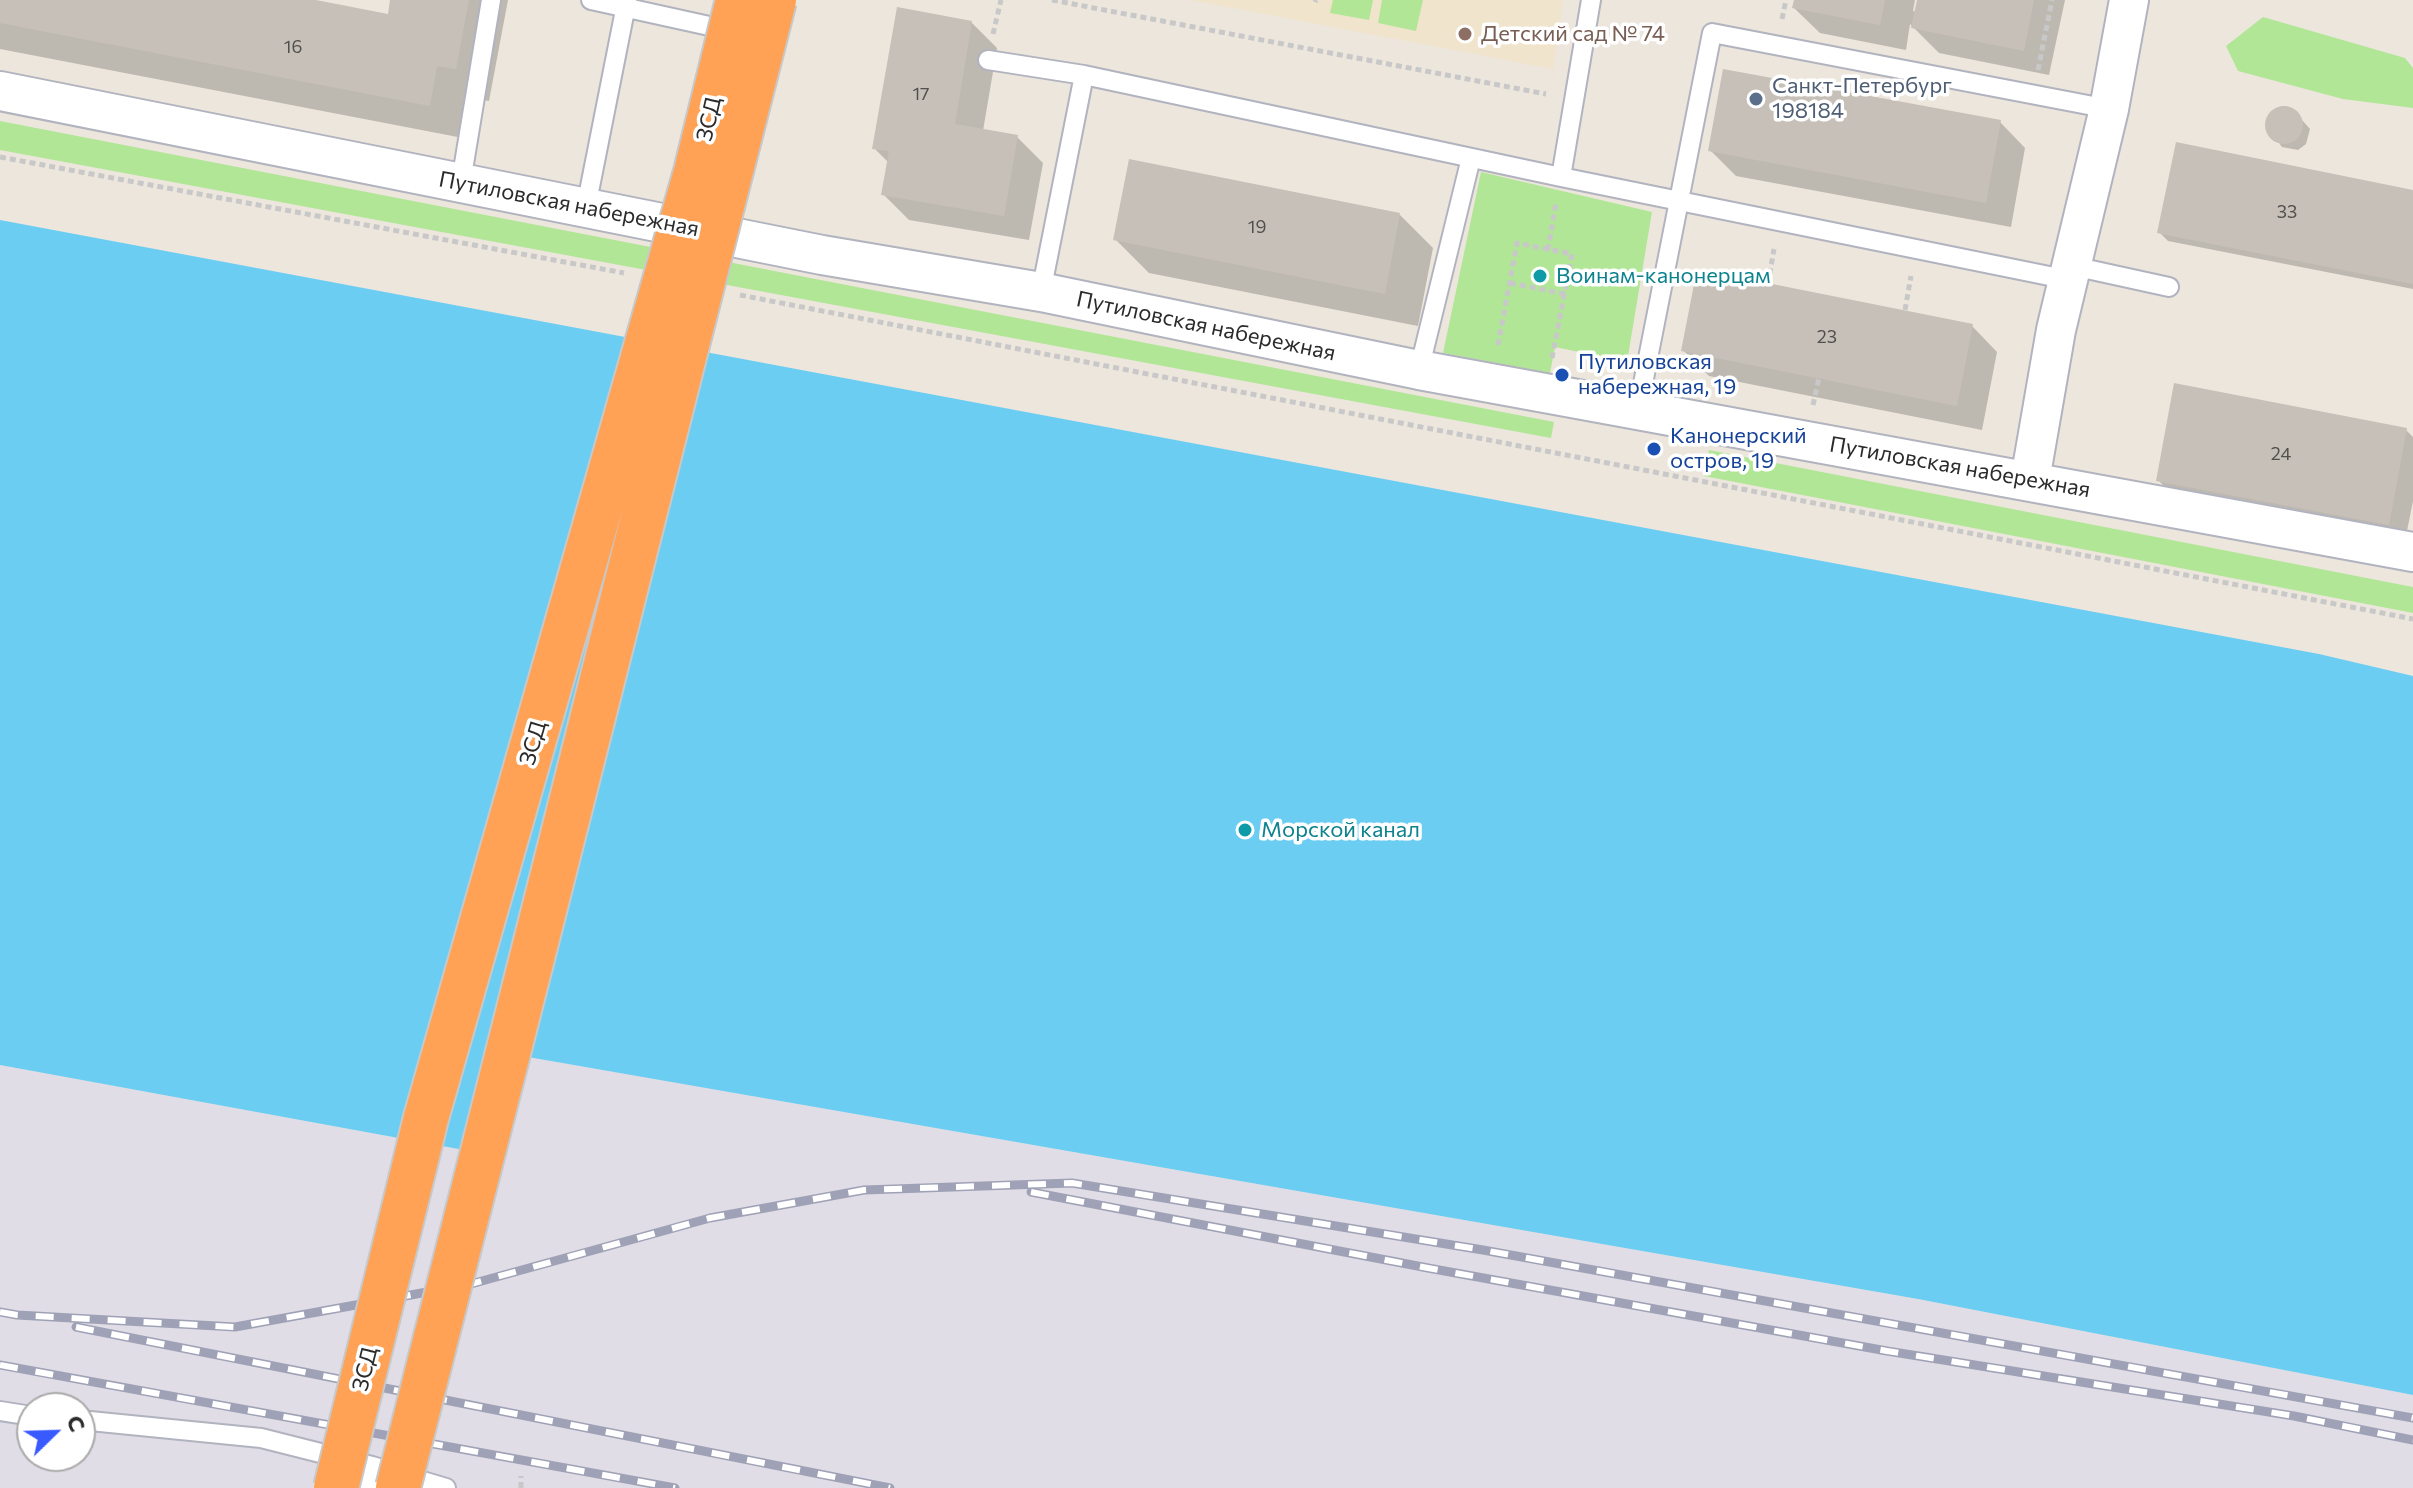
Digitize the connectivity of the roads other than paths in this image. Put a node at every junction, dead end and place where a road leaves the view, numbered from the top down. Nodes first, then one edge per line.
1 (491, 0) edge
2 (591, 0) edge
3 (738, 0) edge
4 (1591, 0) edge
5 (2129, 0) edge
6 (627, 4) edge
7 (778, 20) edge
8 (988, 60) dead end
9 (1084, 75) junction
10 (0, 91) edge
11 (2109, 109) junction
12 (1471, 158) junction
13 (1561, 177) junction
14 (461, 182) junction
15 (1679, 200) junction
16 (586, 207) junction
17 (2071, 273) junction
18 (2169, 287) dead end
19 (1041, 292) junction
20 (1419, 370) junction
21 (1638, 409) junction
22 (2030, 480) junction
23 (2413, 552) edge
24 (96, 1422) edge
25 (369, 1481) edge
26 (367, 1488) edge
27 (446, 1488) edge

1 - 14 lane
2 - 6 lane
3 - 25 highway, ЗСД, bridge
4 - 13 lane
5 - 11 street
6 - 7 lane
6 - 16 lane
7 - 25 highway, ЗСД, bridge
8 - 9 lane
9 - 12 lane
9 - 19 lane
10 - 14 street, Путиловская набережная
11 - 15 lane
11 - 17 street
12 - 13 lane
12 - 20 lane
13 - 15 lane
14 - 16 street, Путиловская набережная
15 - 17 lane
15 - 21 lane
16 - 19 street, Путиловская набережная
17 - 18 lane
17 - 22 street
19 - 20 street, Путиловская набережная
20 - 21 street, Путиловская набережная
21 - 22 street, Путиловская набережная
22 - 23 street, Путиловская набережная
24 - 25 lane
25 - 26 lane
25 - 27 lane

